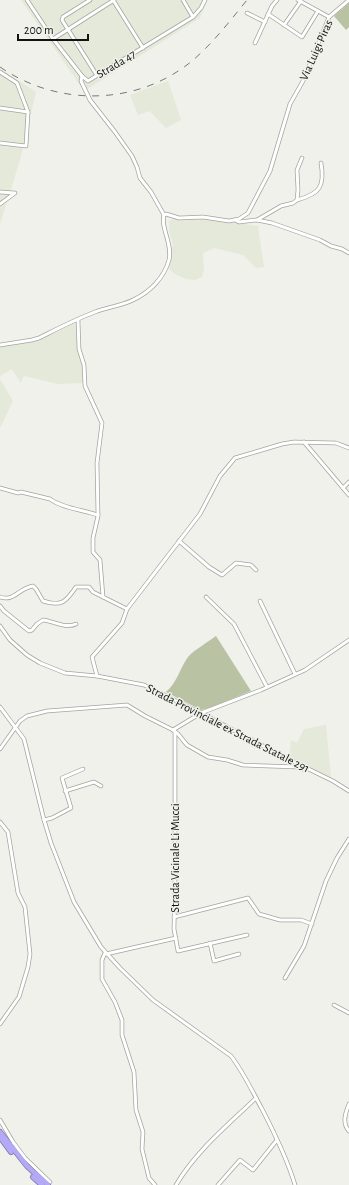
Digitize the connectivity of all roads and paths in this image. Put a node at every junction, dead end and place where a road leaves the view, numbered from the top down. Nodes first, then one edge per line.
1 (27, 0) edge
2 (90, 0) edge
3 (114, 0) edge
4 (183, 0) edge
5 (205, 0) edge
6 (277, 0) edge
7 (349, 0) edge
8 (299, 1) edge
9 (318, 11) junction
10 (247, 13) dead end
11 (268, 14) junction
12 (193, 17) junction
13 (329, 17) junction
14 (265, 22) junction
15 (284, 25) junction
16 (67, 29) junction
17 (53, 39) junction
18 (254, 42) dead end
19 (143, 48) junction
20 (0, 72) edge
21 (96, 74) dead end
22 (82, 76) junction
23 (0, 108) edge
24 (28, 112) junction
25 (0, 143) edge
26 (302, 158) dead end
27 (322, 163) dead end
28 (0, 192) edge
29 (297, 200) junction
30 (0, 204) edge
31 (164, 215) junction
32 (235, 220) junction
33 (257, 220) junction
34 (349, 254) edge
35 (78, 320) junction
36 (0, 345) edge
37 (304, 442) junction
38 (349, 448) edge
39 (349, 482) edge
40 (0, 488) edge
41 (343, 488) junction
42 (349, 495) edge
43 (98, 515) junction
44 (179, 541) junction
45 (256, 570) dead end
46 (0, 597) edge
47 (103, 597) junction
48 (206, 597) dead end
49 (260, 601) dead end
50 (0, 606) edge
51 (127, 609) junction
52 (76, 624) dead end
53 (0, 626) edge
54 (349, 640) edge
55 (295, 674) junction
56 (97, 676) junction
57 (267, 687) junction
58 (0, 707) edge
59 (201, 713) junction
60 (15, 727) junction
61 (174, 731) junction
62 (0, 749) edge
63 (83, 769) dead end
64 (320, 775) junction
65 (101, 786) dead end
66 (65, 791) junction
67 (349, 791) edge
68 (44, 820) junction
69 (0, 822) edge
70 (349, 839) edge
71 (174, 917) junction
72 (312, 924) junction
73 (246, 935) dead end
74 (176, 938) junction
75 (210, 943) junction
76 (106, 953) junction
77 (239, 954) dead end
78 (285, 978) dead end
79 (334, 1005) dead end
80 (349, 1013) edge
81 (0, 1024) edge
82 (256, 1098) junction
83 (349, 1104) edge
84 (0, 1120) edge
85 (349, 1131) edge
86 (0, 1132) edge
87 (0, 1137) edge
88 (277, 1140) junction
89 (49, 1183) edge
90 (42, 1185) edge
91 (154, 1185) edge
92 (176, 1185) edge
93 (218, 1185) edge
94 (295, 1185) edge

1 - 17 street, Strada 47
2 - 16 street
3 - 16 street
3 - 19 street
4 - 12 street
5 - 12 street, Strada 47
6 - 11 street
7 - 13 street, Via Luigi Piras
8 - 9 street
8 - 15 street
9 - 13 street
9 - 15 street
10 - 14 street
11 - 14 street
11 - 15 street
12 - 19 street, Strada 47
13 - 32 street, Via Luigi Piras
14 - 18 street
16 - 17 street
16 - 21 street
17 - 22 street, Strada 47
19 - 22 street, Strada 47
20 - 24 street
22 - 31 street
23 - 24 street
24 - 25 street
26 - 29 street
27 - 29 street
28 - 30 street
29 - 33 street
31 - 32 street
31 - 35 street
32 - 33 street
33 - 34 street
35 - 36 street
35 - 43 street
37 - 38 street
37 - 41 street
37 - 44 street
39 - 41 street
40 - 43 street
41 - 42 street
43 - 47 street
44 - 45 street
44 - 51 street
46 - 47 street
47 - 51 street
48 - 57 street
49 - 55 street
50 - 52 street
51 - 56 street
53 - 56 street, Strada Provinciale ex Strada Statale 291
54 - 55 street
55 - 57 street
56 - 59 street, Strada Provinciale ex Strada Statale 291
57 - 59 street
58 - 60 street
59 - 61 street
59 - 64 street, Strada Provinciale ex Strada Statale 291
60 - 61 street
60 - 62 street
60 - 68 street
61 - 64 street
61 - 71 street, Strada Vicinale Li Mucci
63 - 66 street
64 - 67 street, Strada Provinciale ex Strada Statale 291
65 - 66 street
66 - 68 street
68 - 76 street
69 - 81 street
70 - 72 street
71 - 72 street
71 - 74 street, Strada Vicinale Li Mucci
72 - 78 street
73 - 75 street
74 - 75 street
74 - 76 street
75 - 77 street
76 - 82 street
76 - 91 street
79 - 80 street
82 - 88 street
82 - 92 street
83 - 85 street
84 - 89 street
86 - 89 highway
87 - 90 highway
88 - 93 street
88 - 94 street

